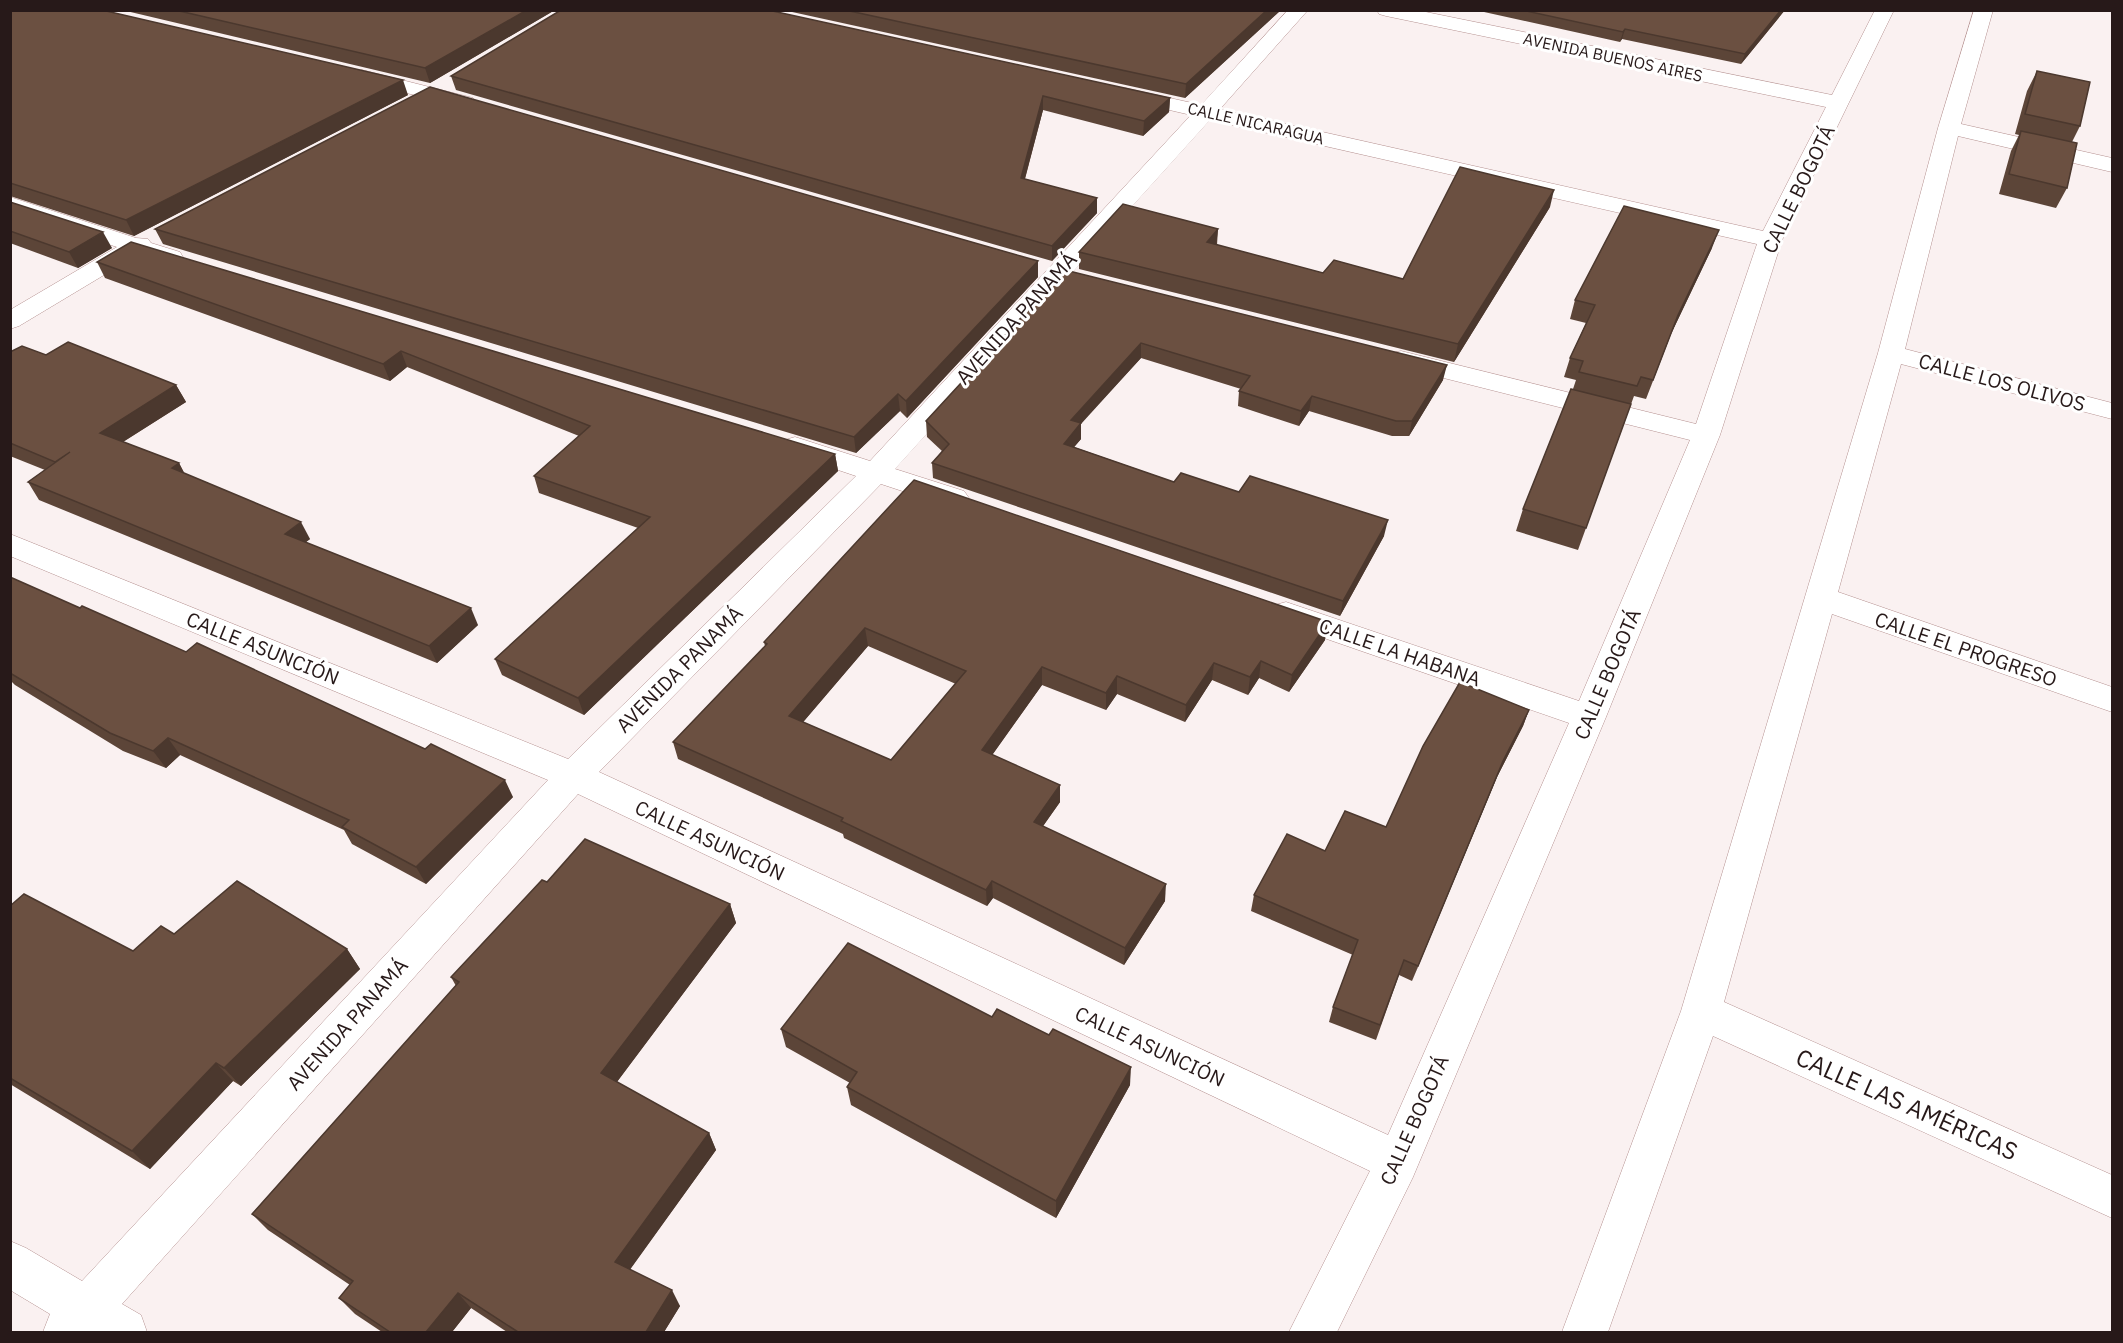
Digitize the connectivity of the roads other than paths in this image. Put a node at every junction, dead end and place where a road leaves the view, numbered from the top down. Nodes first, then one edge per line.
1 (1299, 10) edge
2 (1386, 10) edge
3 (1885, 10) edge
4 (1984, 10) edge
5 (339, 70) edge
6 (453, 80) dead end
7 (1102, 89) edge
8 (433, 92) junction
9 (1839, 103) junction
10 (401, 109) edge
11 (490, 109) edge
12 (1208, 112) junction
13 (1949, 128) junction
14 (2112, 165) edge
15 (10, 204) edge
16 (168, 230) edge
17 (1770, 240) junction
18 (136, 246) junction
19 (193, 263) edge
20 (10, 321) edge
21 (1891, 353) junction
22 (1382, 354) edge
23 (2112, 411) edge
24 (1706, 435) junction
25 (774, 440) edge
26 (877, 471) junction
27 (978, 506) edge
28 (10, 544) edge
29 (1820, 598) junction
30 (1261, 604) edge
31 (2112, 700) edge
32 (1589, 717) junction
33 (573, 776) junction
34 (1701, 1011) junction
35 (1398, 1162) junction
36 (2112, 1197) edge
37 (10, 1264) edge
38 (92, 1325) edge
39 (1313, 1332) edge
40 (1586, 1332) edge

1 - 12 street, AVENIDA PANAMÁ
2 - 9 street, AVENIDA BUENOS AIRES
3 - 9 street, CALLE BOGOTÁ
4 - 13 street
5 - 8 street
6 - 8 street
7 - 12 street, CALLE NICARAGUA
8 - 10 street
8 - 11 street
9 - 17 street, CALLE BOGOTÁ
12 - 17 street, CALLE NICARAGUA
12 - 26 street, AVENIDA PANAMÁ
13 - 14 street
13 - 21 street
15 - 18 street
16 - 18 street
17 - 24 street, CALLE BOGOTÁ
18 - 19 street
18 - 20 street
21 - 23 street, CALLE LOS OLIVOS
21 - 29 street
22 - 24 street
24 - 32 street, CALLE BOGOTÁ
25 - 26 street
26 - 27 street
26 - 33 street, AVENIDA PANAMÁ
28 - 33 street, CALLE ASUNCIÓN
29 - 31 street, CALLE EL PROGRESO
29 - 34 street
30 - 32 street, CALLE LA HABANA
32 - 35 street, CALLE BOGOTÁ
33 - 35 street, CALLE ASUNCIÓN
33 - 38 street, AVENIDA PANAMÁ
34 - 36 street, CALLE LAS AMÉRICAS
34 - 40 street
35 - 39 street, CALLE BOGOTÁ
37 - 38 street

